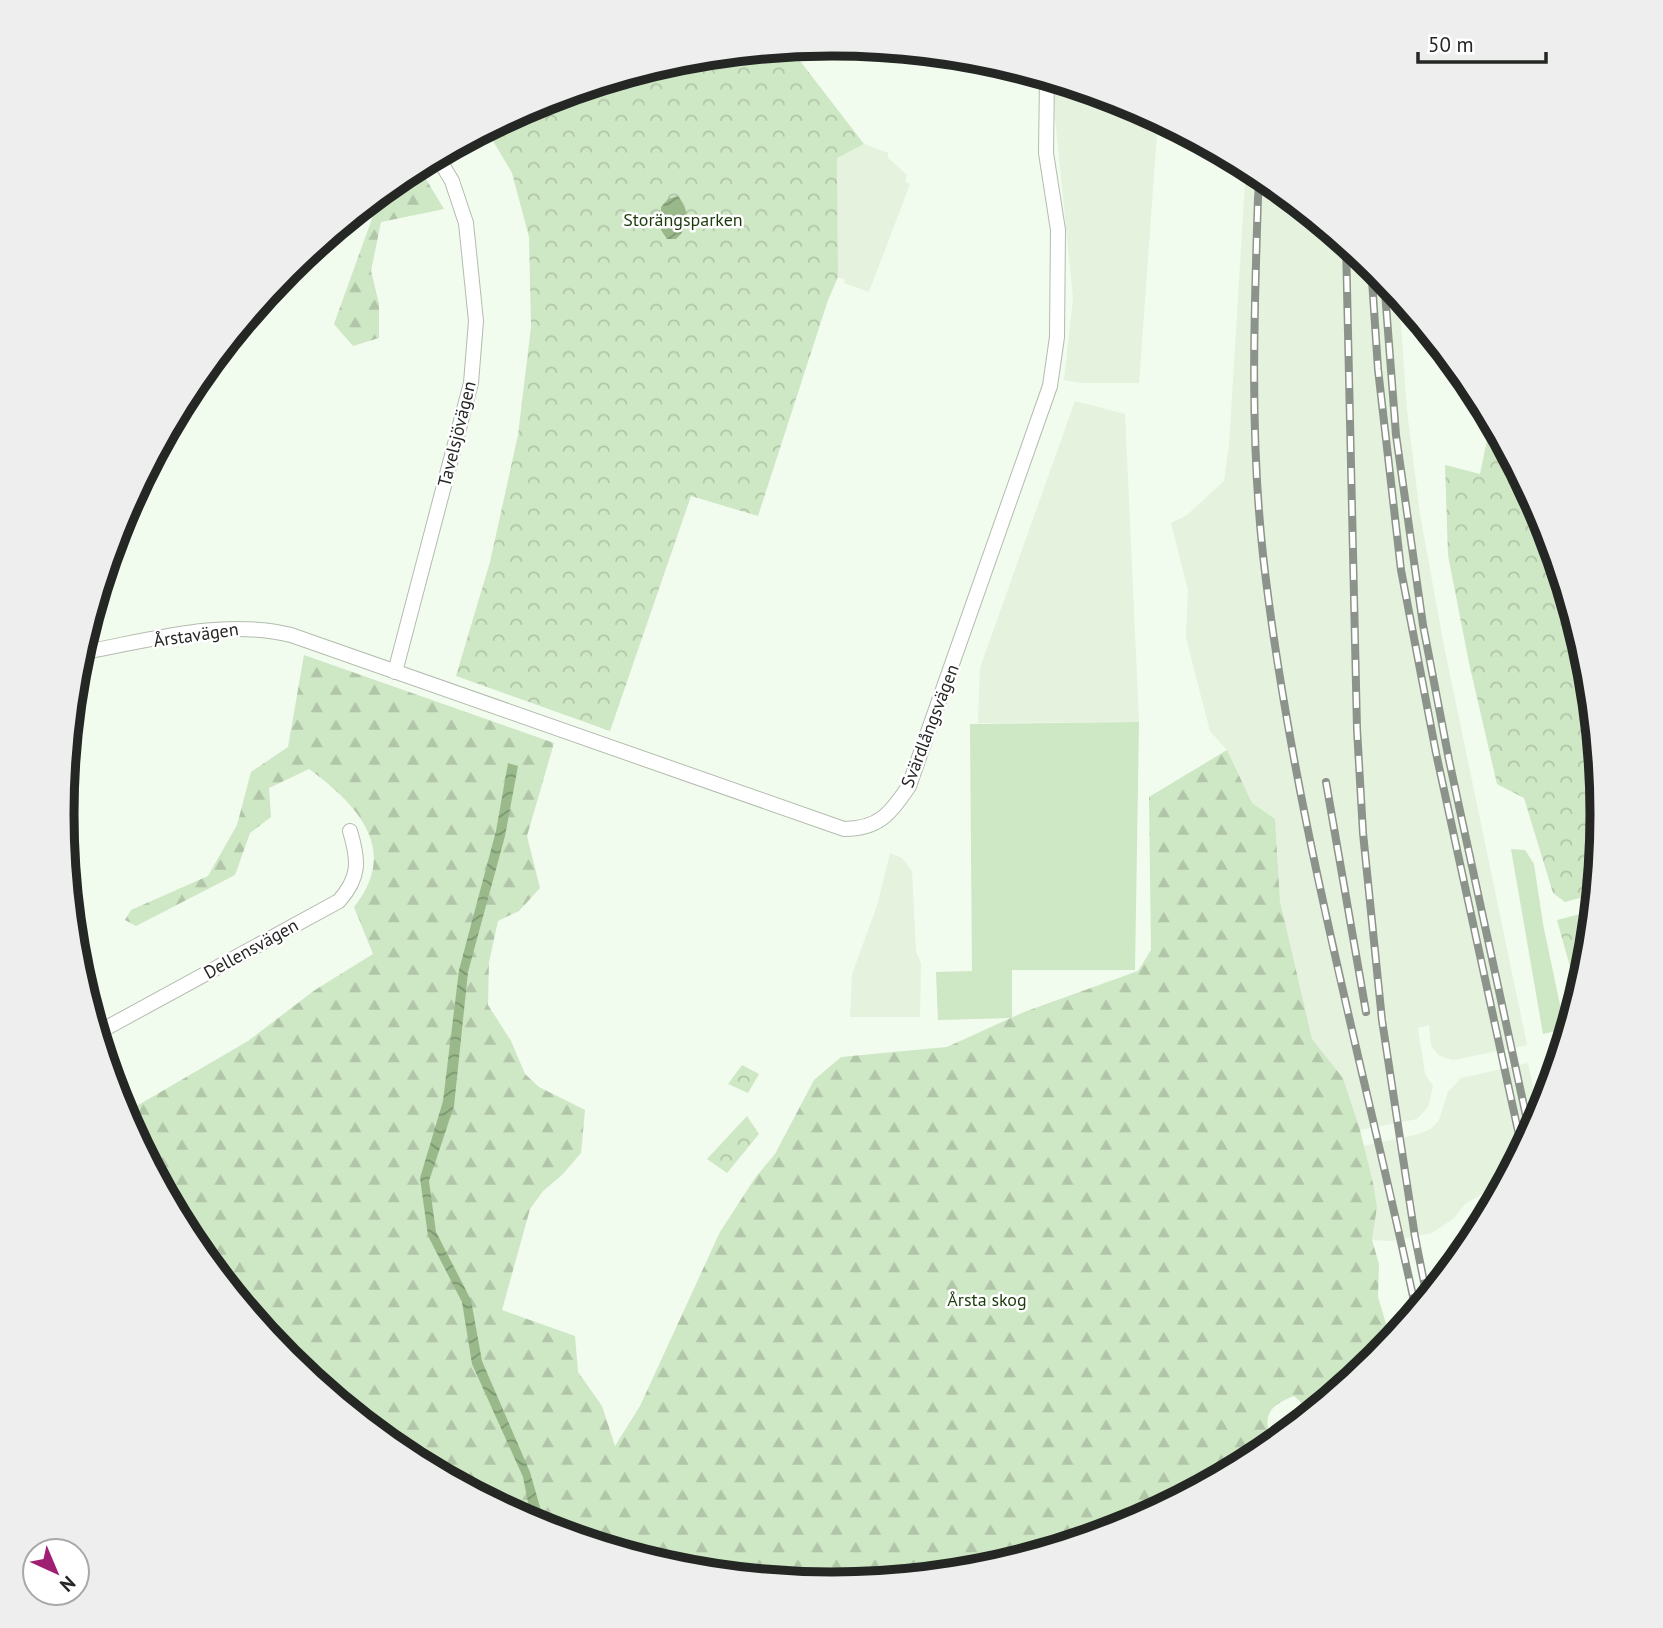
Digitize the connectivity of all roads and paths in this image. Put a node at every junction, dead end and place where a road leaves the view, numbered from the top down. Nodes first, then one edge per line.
1 (1047, 88) edge
2 (442, 165) edge
3 (311, 643) joint
4 (91, 651) edge
5 (395, 672) junction
6 (350, 831) dead end
7 (105, 1029) edge

1 - 5 street, Svärdlångsvägen
2 - 5 street, Tavelsjövägen
3 - 4 street, Årstavägen
3 - 5 street, Svärdlångsvägen
6 - 7 street, Dellensvägen

